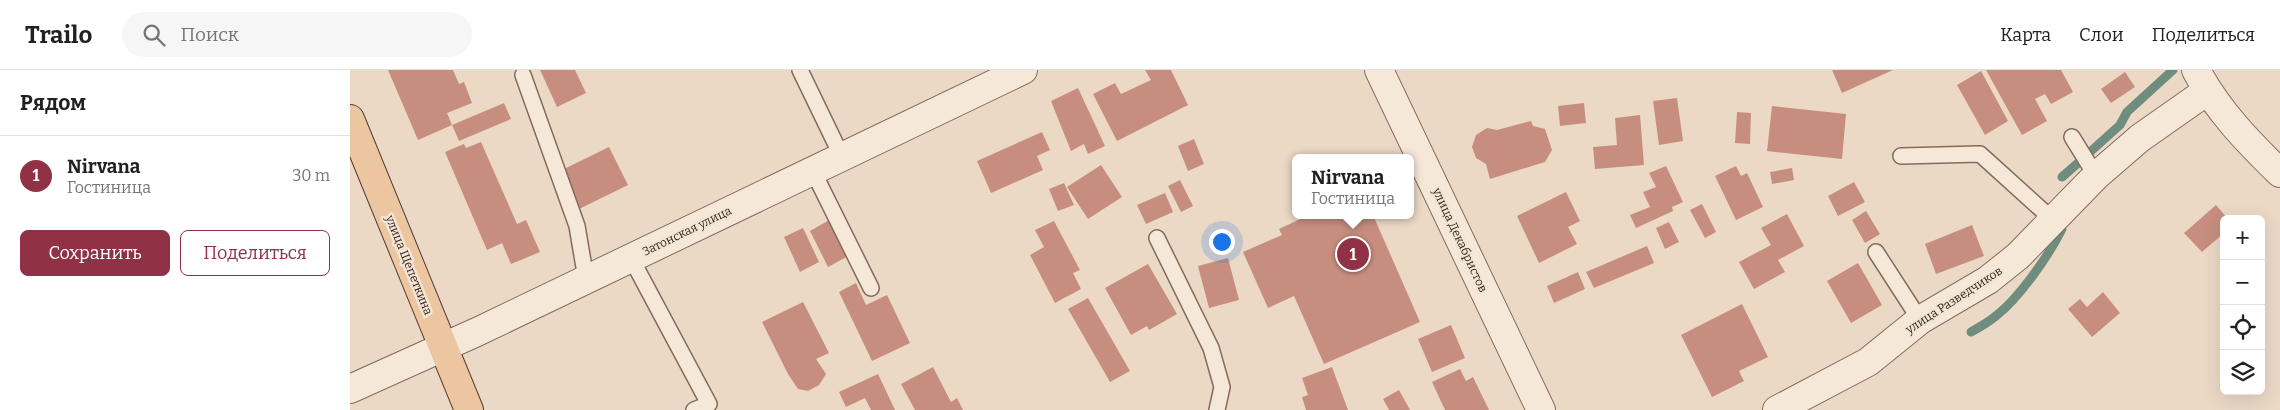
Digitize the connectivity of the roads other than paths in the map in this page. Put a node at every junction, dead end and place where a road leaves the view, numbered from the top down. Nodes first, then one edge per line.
1 (800, 70) edge
2 (1023, 70) edge
3 (1379, 70) edge
4 (523, 75) dead end
5 (2201, 80) edge
6 (350, 119) edge
7 (2072, 137) dead end
8 (1901, 156) dead end
9 (842, 157) junction
10 (813, 171) junction
11 (2280, 173) edge
12 (2096, 176) junction
13 (2053, 220) junction
14 (1156, 238) dead end
15 (1876, 252) dead end
16 (631, 258) junction
17 (586, 279) junction
18 (871, 288) dead end
19 (1920, 320) junction
20 (443, 346) junction
21 (350, 389) edge
22 (469, 410) edge
23 (694, 410) edge
24 (1217, 410) edge
25 (1541, 410) edge
26 (1777, 410) edge

1 - 9 lane
2 - 9 street, Затонская улица
3 - 25 street, улица Декабристов
4 - 17 lane
5 - 11 street
5 - 12 street, улица Разведчиков
6 - 20 main road, улица Щепеткина
7 - 12 lane
8 - 13 lane
9 - 10 street, Затонская улица
10 - 16 street, Затонская улица
10 - 18 lane
12 - 13 street, улица Разведчиков
13 - 19 street, улица Разведчиков
14 - 24 lane
15 - 19 lane
16 - 17 street, Затонская улица
16 - 23 lane
17 - 20 street, Затонская улица
19 - 26 street, улица Разведчиков
20 - 21 street, Затонская улица
20 - 22 main road, улица Щепеткина

